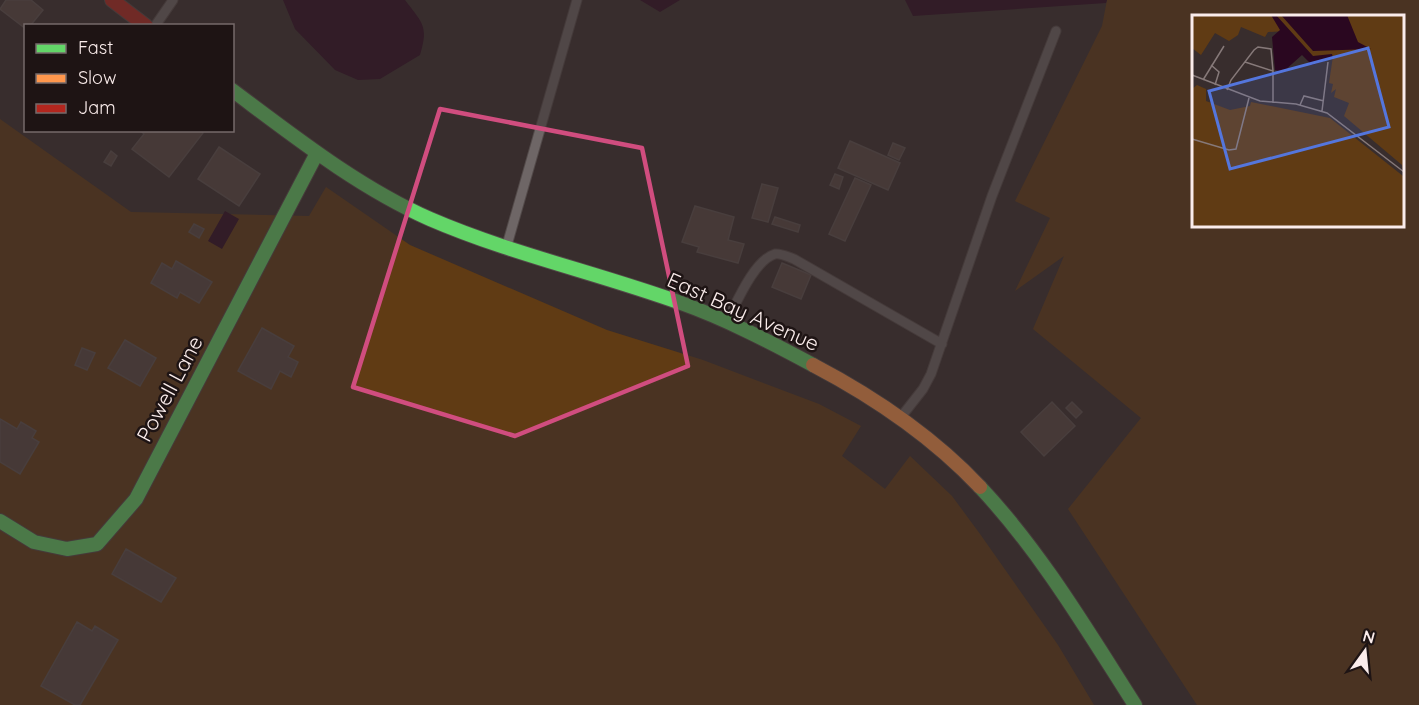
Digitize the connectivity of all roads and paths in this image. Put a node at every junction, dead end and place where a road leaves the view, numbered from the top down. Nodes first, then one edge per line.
1 (112, 0) edge
2 (172, 0) edge
3 (577, 0) edge
4 (143, 24) edge
5 (156, 24) edge
6 (1056, 31) dead end
7 (234, 91) edge
8 (317, 153) junction
9 (507, 248) junction
10 (726, 323) junction
11 (942, 344) junction
12 (900, 418) junction
13 (0, 521) edge
14 (1135, 705) edge

1 - 4 street
2 - 5 lane
3 - 9 lane
6 - 11 lane
7 - 8 street, East Bay Avenue
8 - 9 street, East Bay Avenue
8 - 13 street, Powell Lane
9 - 10 street, East Bay Avenue
10 - 11 lane
10 - 12 street, East Bay Avenue
11 - 12 lane
12 - 14 street, East Bay Avenue

